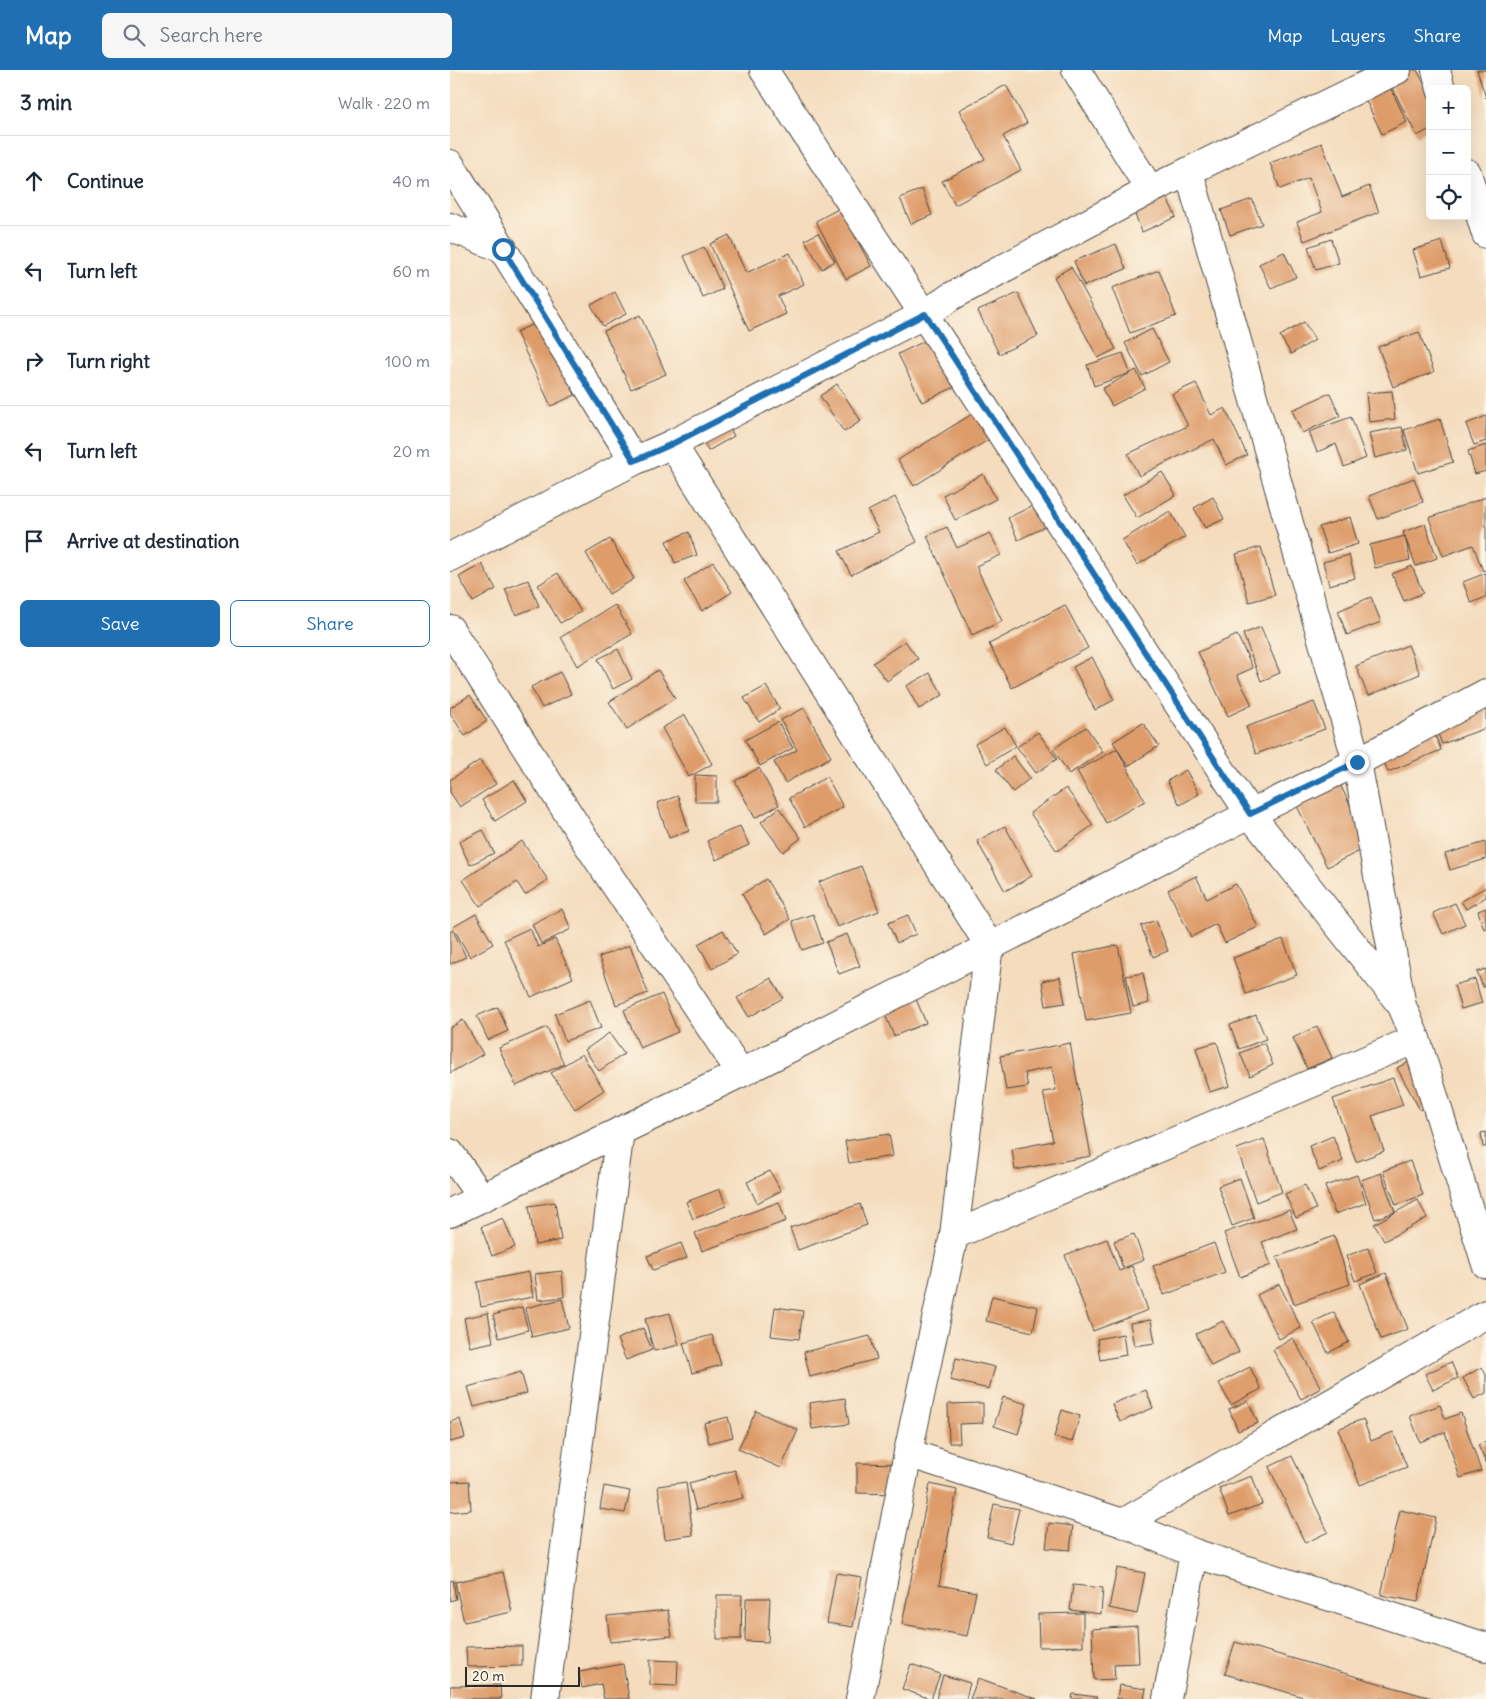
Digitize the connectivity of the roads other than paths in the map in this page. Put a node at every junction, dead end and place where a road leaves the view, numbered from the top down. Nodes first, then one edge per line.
1 (764, 70) edge
2 (1076, 70) edge
3 (1397, 70) edge
4 (1436, 70) edge
5 (1440, 85) edge
6 (450, 164) edge
7 (1188, 172) junction
8 (1468, 175) edge
9 (1150, 190) junction
10 (450, 227) edge
11 (1486, 234) edge
12 (503, 249) junction
13 (925, 314) junction
14 (672, 444) junction
15 (634, 461) junction
16 (450, 558) edge
17 (450, 629) edge
18 (1486, 693) edge
19 (1357, 762) junction
20 (1250, 814) junction
21 (989, 945) junction
22 (1402, 1006) junction
23 (1416, 1039) junction
24 (741, 1073) junction
25 (620, 1131) junction
26 (450, 1153) edge
27 (482, 1198) junction
28 (450, 1213) edge
29 (954, 1235) junction
30 (1486, 1264) edge
31 (1486, 1314) edge
32 (908, 1453) junction
33 (1123, 1522) junction
34 (1194, 1553) junction
35 (1486, 1647) edge
36 (545, 1699) edge
37 (860, 1699) edge
38 (1167, 1699) edge

1 - 13 street
2 - 9 street
3 - 7 street
4 - 5 street
6 - 12 street
7 - 9 street
7 - 19 street
8 - 11 street
9 - 13 street
10 - 12 street
12 - 15 street
13 - 14 street
13 - 20 street
14 - 15 street
14 - 21 street
15 - 16 street
17 - 24 street
18 - 19 street
19 - 20 street
19 - 22 street
20 - 21 street
20 - 22 street
21 - 24 street
21 - 29 street
22 - 23 street
23 - 29 street
23 - 30 street
24 - 25 street
25 - 27 street
25 - 36 street
26 - 27 street
27 - 28 street
29 - 32 street
31 - 33 street
32 - 33 street
32 - 37 street
33 - 34 street
34 - 35 street
34 - 38 street

